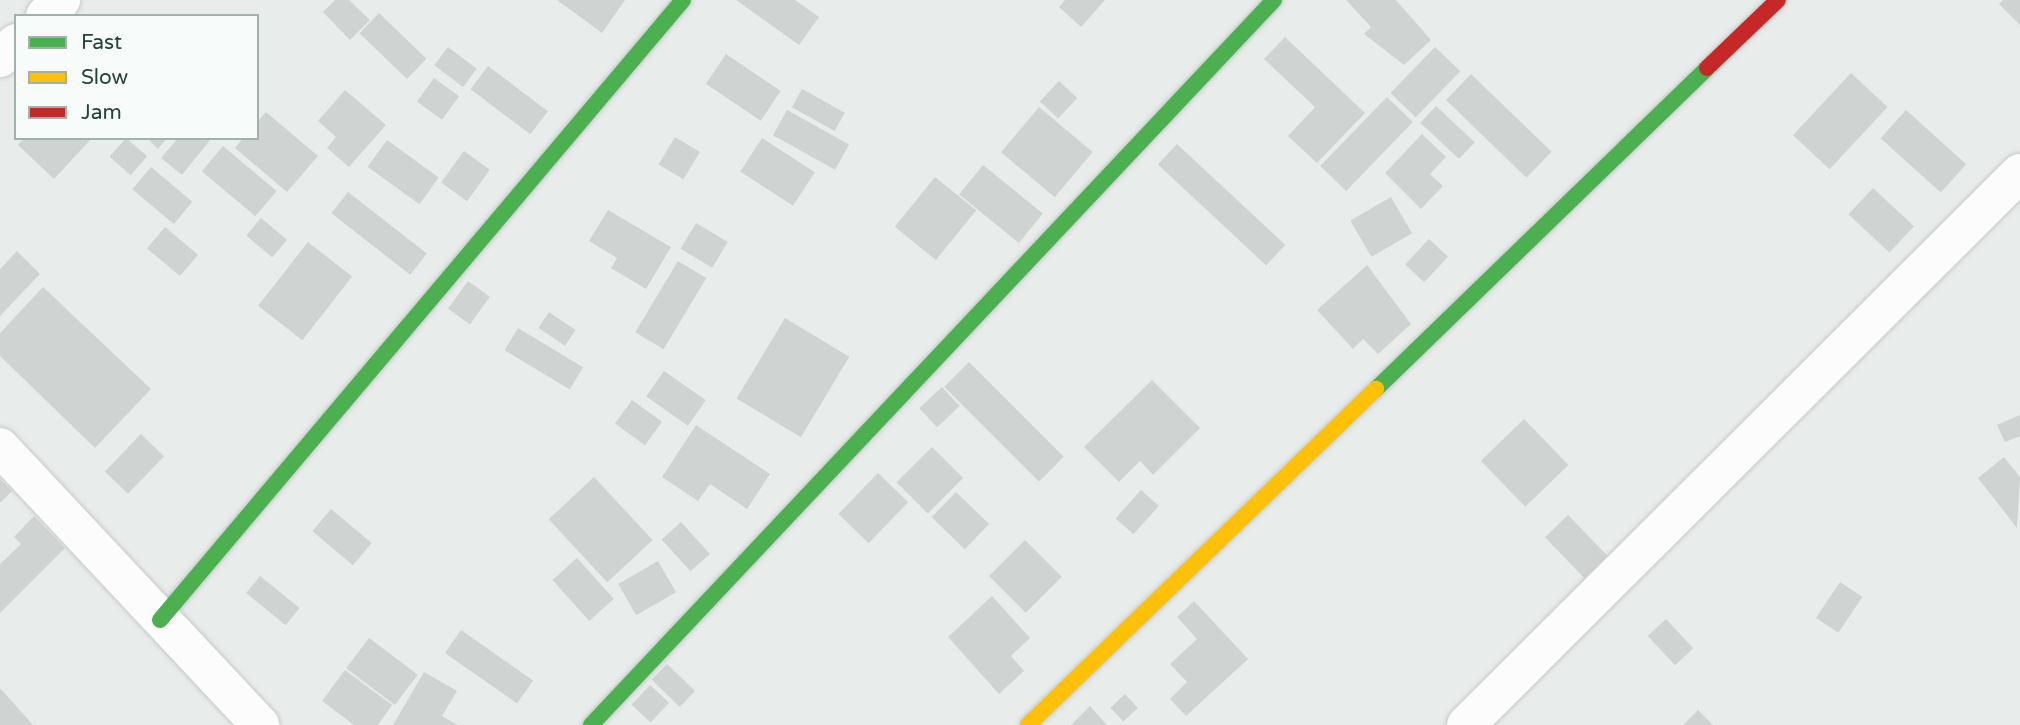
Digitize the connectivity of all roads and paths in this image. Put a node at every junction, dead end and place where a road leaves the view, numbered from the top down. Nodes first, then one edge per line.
1 (61, 0) edge
2 (683, 0) edge
3 (1274, 0) edge
4 (1778, 0) edge
5 (47, 14) edge
6 (14, 45) edge
7 (0, 58) edge
8 (2020, 173) edge
9 (0, 447) edge
10 (160, 620) junction
11 (260, 725) edge
12 (591, 725) edge
13 (1028, 725) edge
14 (1466, 725) edge

1 - 5 street
2 - 10 street
3 - 12 street
4 - 13 street
6 - 7 street
8 - 14 street
9 - 10 street
10 - 11 street

